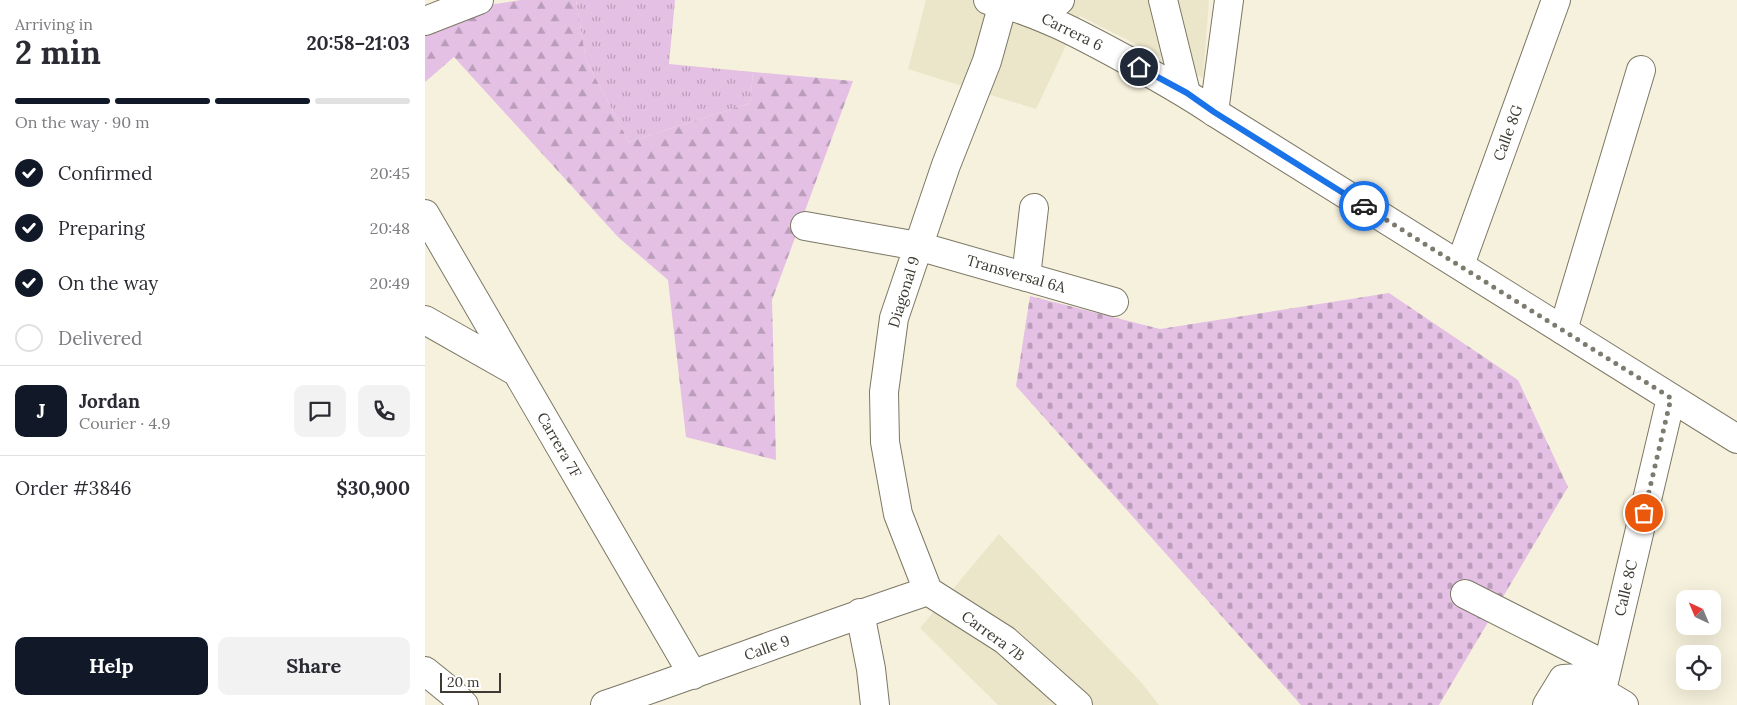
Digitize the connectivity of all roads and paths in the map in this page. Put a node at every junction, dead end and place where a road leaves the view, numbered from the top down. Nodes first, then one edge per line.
1 (479, 0) edge
2 (1163, 0) edge
3 (1229, 0) edge
4 (1556, 0) edge
5 (998, 1) edge
6 (1049, 8) edge
7 (425, 20) edge
8 (1641, 70) dead end
9 (1187, 93) junction
10 (1214, 112) junction
11 (1034, 208) dead end
12 (425, 214) edge
13 (805, 226) dead end
14 (918, 246) junction
15 (1460, 265) junction
16 (1026, 277) junction
17 (1114, 302) dead end
18 (425, 320) edge
19 (1563, 330) junction
20 (516, 371) junction
21 (1671, 398) junction
22 (1737, 439) edge
23 (928, 590) junction
24 (1465, 594) dead end
25 (860, 613) junction
26 (425, 671) edge
27 (693, 675) junction
28 (1604, 692) edge
29 (464, 705) edge
30 (605, 705) edge
31 (875, 705) edge
32 (1078, 705) edge
33 (1547, 705) edge

1 - 7 street
2 - 9 street
3 - 10 street
4 - 15 street, Calle 8G
5 - 6 street, Carrera 6
5 - 14 street, Diagonal 9
6 - 9 street, Carrera 6
8 - 19 street
9 - 10 street, Carrera 6
10 - 15 street, Carrera 6
11 - 16 street
12 - 20 street, Carrera 7F
13 - 14 street, Transversal 6A
14 - 16 street, Transversal 6A
14 - 23 street, Diagonal 9
15 - 19 street, Carrera 6
16 - 17 street, Transversal 6A
18 - 20 street
19 - 21 street, Carrera 6
20 - 27 street, Carrera 7F
21 - 22 street, Carrera 6
21 - 28 street, Calle 8C
23 - 25 street, Calle 9
23 - 32 street, Carrera 7B
24 - 28 street
25 - 27 street, Calle 9
25 - 31 street
26 - 29 street
27 - 30 street, Calle 9
28 - 33 street

